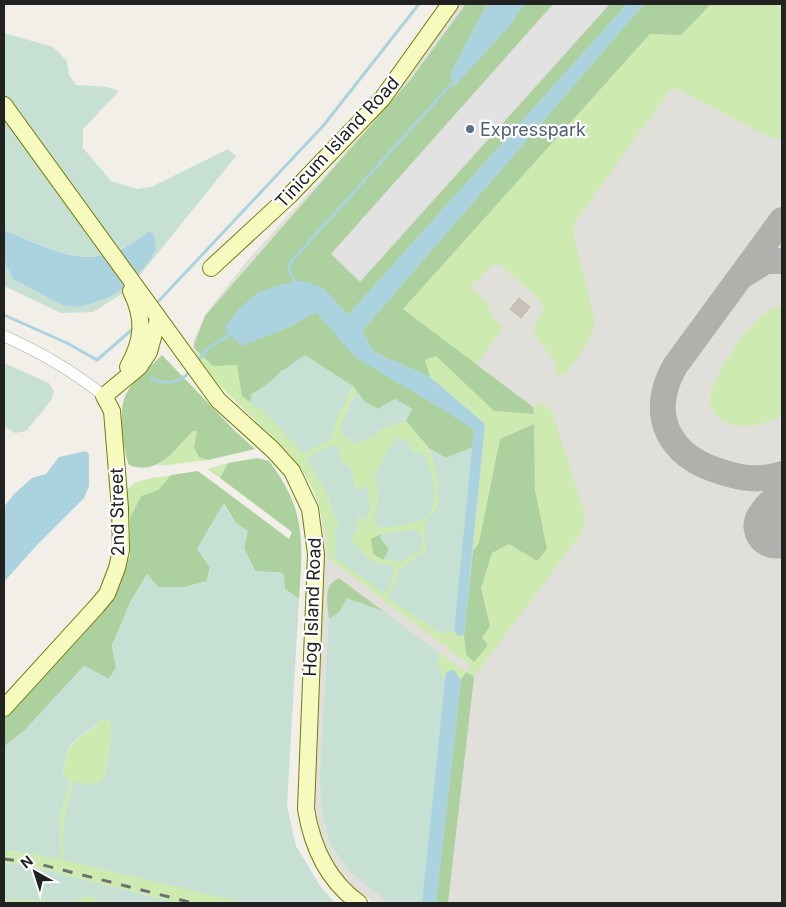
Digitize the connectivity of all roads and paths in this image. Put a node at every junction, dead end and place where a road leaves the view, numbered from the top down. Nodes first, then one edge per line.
1 (450, 4) edge
2 (4, 105) edge
3 (114, 256) junction
4 (211, 268) dead end
5 (150, 316) junction
6 (4, 336) edge
7 (120, 382) junction
8 (104, 396) junction
9 (4, 708) edge
10 (359, 903) edge

1 - 4 street, Tinicum Island Road
2 - 3 street
3 - 5 street
3 - 5 street
5 - 7 street
5 - 7 street
5 - 10 street, Hog Island Road
6 - 8 street
7 - 8 street
8 - 9 street, 2nd Street

